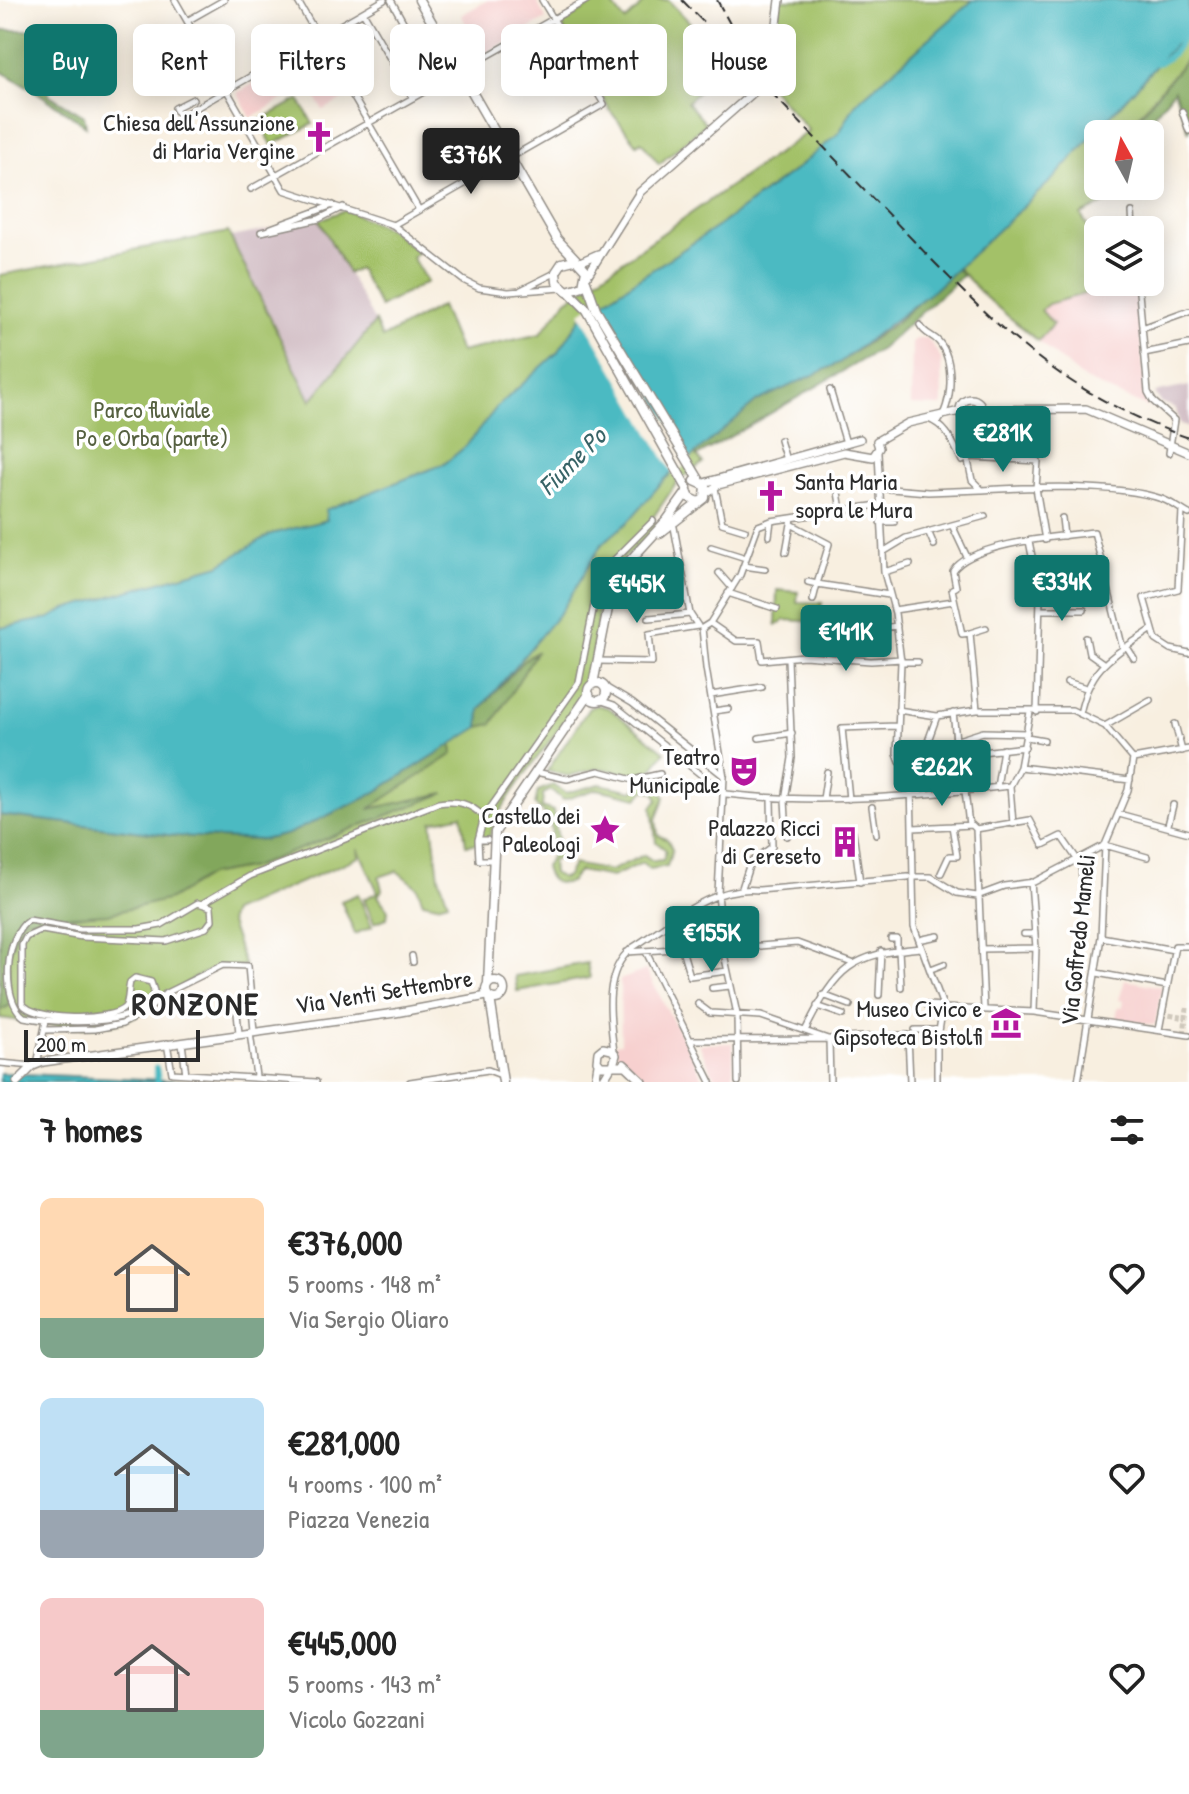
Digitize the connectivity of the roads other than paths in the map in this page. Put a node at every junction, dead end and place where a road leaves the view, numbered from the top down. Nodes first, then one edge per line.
1 (175, 0) edge
2 (224, 0) edge
3 (297, 0) edge
4 (384, 0) edge
5 (391, 0) edge
6 (419, 0) edge
7 (542, 0) edge
8 (587, 0) edge
9 (780, 0) edge
10 (363, 12) junction
11 (552, 18) junction
12 (187, 21) junction
13 (189, 24) edge
14 (311, 24) edge
15 (342, 24) edge
16 (404, 24) edge
17 (433, 24) edge
18 (485, 57) edge
19 (218, 96) edge
20 (230, 96) edge
21 (353, 96) edge
22 (416, 96) edge
23 (474, 96) edge
24 (413, 98) junction
25 (193, 99) dead end
26 (1182, 111) dead end
27 (368, 123) junction
28 (1189, 131) edge
29 (509, 157) junction
30 (273, 176) junction
31 (251, 189) dead end
32 (334, 204) junction
33 (343, 207) junction
34 (419, 210) junction
35 (1132, 212) dead end
36 (1132, 216) edge
37 (393, 225) junction
38 (557, 239) junction
39 (598, 254) junction
40 (577, 261) junction
41 (557, 270) junction
42 (587, 282) junction
43 (516, 292) junction
44 (568, 292) junction
45 (1139, 296) edge
46 (1189, 311) edge
47 (920, 325) dead end
48 (1142, 328) junction
49 (1189, 344) edge
50 (1144, 353) junction
51 (830, 390) dead end
52 (982, 410) junction
53 (960, 411) junction
54 (946, 414) junction
55 (923, 418) junction
56 (937, 423) junction
57 (860, 439) junction
58 (780, 440) dead end
59 (877, 441) junction
60 (846, 444) junction
61 (1169, 448) junction
62 (878, 452) junction
63 (1189, 453) edge
64 (866, 457) junction
65 (969, 459) junction
66 (786, 460) junction
67 (877, 473) junction
68 (688, 475) junction
69 (707, 486) junction
70 (879, 488) junction
71 (1036, 488) junction
72 (687, 490) junction
73 (982, 490) junction
74 (838, 492) dead end
75 (699, 502) junction
76 (878, 508) junction
77 (841, 510) junction
78 (1182, 511) junction
79 (897, 512) dead end
80 (1189, 514) edge
81 (985, 516) dead end
82 (1062, 518) dead end
83 (653, 521) dead end
84 (771, 521) junction
85 (792, 521) junction
86 (880, 522) junction
87 (894, 522) dead end
88 (952, 525) junction
89 (674, 527) dead end
90 (750, 531) junction
91 (928, 531) junction
92 (769, 536) dead end
93 (1064, 536) junction
94 (1045, 540) junction
95 (648, 541) junction
96 (1029, 541) junction
97 (934, 545) dead end
98 (711, 547) dead end
99 (786, 552) dead end
100 (883, 552) junction
101 (967, 557) junction
102 (746, 558) junction
103 (910, 564) dead end
104 (744, 566) junction
105 (765, 569) dead end
106 (884, 572) junction
107 (719, 573) dead end
108 (808, 582) dead end
109 (817, 584) junction
110 (1060, 585) dead end
111 (1039, 590) junction
112 (1107, 590) junction
113 (730, 591) junction
114 (1085, 592) dead end
115 (889, 595) junction
116 (687, 599) junction
117 (667, 600) dead end
118 (813, 600) dead end
119 (954, 601) junction
120 (777, 609) dead end
121 (1040, 610) junction
122 (1084, 610) dead end
123 (893, 612) junction
124 (690, 614) junction
125 (881, 615) dead end
126 (649, 618) dead end
127 (843, 618) dead end
128 (710, 623) junction
129 (897, 626) junction
130 (700, 627) junction
131 (986, 628) dead end
132 (864, 630) dead end
133 (1151, 630) junction
134 (970, 633) junction
135 (1086, 638) dead end
136 (1125, 648) junction
137 (1189, 653) edge
138 (1134, 658) dead end
139 (788, 659) junction
140 (901, 661) junction
141 (918, 662) dead end
142 (598, 663) junction
143 (1103, 663) junction
144 (1067, 682) dead end
145 (604, 686) junction
146 (762, 687) dead end
147 (591, 689) junction
148 (1085, 691) junction
149 (711, 695) junction
150 (1150, 700) dead end
151 (601, 701) junction
152 (581, 709) junction
153 (728, 709) dead end
154 (898, 710) junction
155 (977, 710) junction
156 (714, 711) junction
157 (1033, 712) junction
158 (953, 713) junction
159 (1080, 714) junction
160 (937, 716) junction
161 (1175, 724) dead end
162 (896, 726) junction
163 (1105, 726) junction
164 (792, 733) junction
165 (1027, 735) junction
166 (759, 738) dead end
167 (958, 740) junction
168 (1044, 740) dead end
169 (1025, 747) junction
170 (1003, 749) junction
171 (1186, 750) edge
172 (983, 753) junction
173 (1133, 759) junction
174 (1020, 767) junction
175 (909, 768) junction
176 (535, 771) junction
177 (827, 772) dead end
178 (660, 774) dead end
179 (724, 777) junction
180 (1130, 780) junction
181 (935, 784) dead end
182 (1010, 786) junction
183 (997, 787) junction
184 (981, 788) junction
185 (965, 790) junction
186 (726, 794) junction
187 (911, 794) junction
188 (771, 799) junction
189 (823, 799) junction
190 (849, 799) junction
191 (785, 800) junction
192 (1173, 805) dead end
193 (872, 807) dead end
194 (771, 813) junction
195 (786, 814) junction
196 (1119, 814) junction
197 (484, 817) junction
198 (1013, 824) junction
199 (1168, 825) junction
200 (952, 826) junction
201 (969, 826) junction
202 (913, 828) junction
203 (976, 829) junction
204 (853, 832) dead end
205 (1189, 833) edge
206 (876, 834) dead end
207 (787, 836) dead end
208 (478, 840) junction
209 (487, 840) dead end
210 (1105, 845) junction
211 (1147, 857) dead end
212 (491, 860) junction
213 (1080, 861) junction
214 (941, 873) dead end
215 (911, 877) junction
216 (860, 882) junction
217 (1031, 882) junction
218 (742, 888) junction
219 (718, 893) junction
220 (977, 896) junction
221 (1083, 898) dead end
222 (203, 903) junction
223 (720, 928) junction
224 (1024, 934) dead end
225 (1035, 934) junction
226 (938, 936) dead end
227 (1101, 937) junction
228 (891, 939) dead end
229 (921, 942) junction
230 (1189, 946) edge
231 (692, 948) junction
232 (722, 948) junction
233 (1036, 948) junction
234 (1174, 948) junction
235 (682, 949) junction
236 (981, 949) junction
237 (898, 950) junction
238 (881, 951) junction
239 (646, 952) junction
240 (626, 953) junction
241 (852, 963) junction
242 (944, 964) dead end
243 (931, 969) junction
244 (727, 971) junction
245 (1097, 973) junction
246 (493, 982) junction
247 (730, 986) junction
248 (1167, 986) junction
249 (901, 987) dead end
250 (712, 988) dead end
251 (823, 995) junction
252 (879, 995) dead end
253 (489, 997) junction
254 (501, 997) junction
255 (236, 1003) dead end
256 (698, 1004) dead end
257 (850, 1005) dead end
258 (927, 1005) dead end
259 (817, 1006) junction
260 (942, 1007) junction
261 (984, 1009) junction
262 (1034, 1012) junction
263 (315, 1013) dead end
264 (737, 1014) junction
265 (843, 1015) dead end
266 (494, 1019) junction
267 (1090, 1019) junction
268 (46, 1021) junction
269 (316, 1024) junction
270 (806, 1029) junction
271 (46, 1030) junction
272 (915, 1030) dead end
273 (939, 1030) junction
274 (1159, 1030) junction
275 (612, 1031) junction
276 (252, 1032) junction
277 (814, 1032) junction
278 (239, 1033) junction
279 (1189, 1035) edge
280 (693, 1039) junction
281 (738, 1039) junction
282 (829, 1039) junction
283 (181, 1040) junction
284 (812, 1041) junction
285 (167, 1043) junction
286 (603, 1048) junction
287 (615, 1054) junction
288 (0, 1063) edge
289 (598, 1064) junction
290 (35, 1065) junction
291 (612, 1066) junction
292 (625, 1066) junction
293 (186, 1074) junction
294 (259, 1079) edge
295 (502, 1079) edge
296 (17, 1082) edge
297 (316, 1082) edge
298 (410, 1082) edge
299 (595, 1082) edge
300 (602, 1082) edge
301 (643, 1082) edge
302 (711, 1082) edge
303 (738, 1082) edge
304 (830, 1082) edge
305 (910, 1082) edge
306 (937, 1082) edge
307 (1078, 1082) edge

1 - 12 street
2 - 12 street
3 - 14 street
4 - 10 street
5 - 16 street
6 - 17 main road
7 - 11 street
8 - 11 street
9 - 39 main road
10 - 15 street
10 - 24 street
11 - 18 street
11 - 29 street
12 - 13 street
19 - 25 street
20 - 30 street
21 - 27 street
22 - 24 street
23 - 29 main road
24 - 27 street
26 - 28 street
27 - 30 street
27 - 34 street
29 - 34 street
29 - 38 main road
30 - 31 street
30 - 32 street
32 - 33 street
32 - 33 street
33 - 37 street
34 - 37 street
35 - 36 street
37 - 43 street
38 - 40 main road
38 - 41 main road
39 - 40 main road
39 - 42 main road
40 - 41 main road
40 - 42 main road
41 - 43 street
41 - 44 main road
42 - 44 main road
42 - 68 main road
43 - 44 street
44 - 68 main road
45 - 48 street
46 - 48 street
47 - 54 street
48 - 50 street
49 - 50 street
50 - 61 street
51 - 60 street
52 - 53 main road
52 - 53 main road
52 - 61 main road
53 - 54 main road
54 - 55 main road
54 - 56 street
55 - 56 street
55 - 59 main road
56 - 65 street
57 - 59 main road
57 - 60 main road
57 - 64 main road
58 - 66 street
59 - 62 main road
60 - 66 main road
61 - 63 main road
62 - 64 main road
62 - 67 street
64 - 67 street
64 - 69 main road
65 - 71 street
65 - 73 street
66 - 69 main road
67 - 70 street
68 - 69 main road
68 - 72 main road
69 - 72 main road
69 - 75 main road
69 - 90 street
70 - 73 street
70 - 76 street
71 - 73 street
71 - 78 street
71 - 94 street
72 - 75 main road
72 - 95 main road
74 - 77 street
75 - 95 main road
76 - 77 street
76 - 79 street
76 - 86 street
77 - 85 street
78 - 80 street
78 - 133 street
81 - 88 street
82 - 93 street
83 - 197 street
84 - 85 street
84 - 90 street
84 - 92 street
85 - 99 street
85 - 109 street
86 - 87 street
86 - 100 street
88 - 91 street
88 - 101 street
89 - 116 street
90 - 102 street
91 - 97 street
91 - 100 street
93 - 94 street
93 - 112 street
94 - 96 street
95 - 142 main road
96 - 101 street
96 - 111 street
98 - 102 street
100 - 106 street
101 - 119 street
102 - 104 street
103 - 106 street
104 - 105 street
104 - 113 street
106 - 115 street
107 - 113 street
108 - 109 street
109 - 115 street
109 - 118 street
110 - 111 street
111 - 121 street
112 - 114 street
112 - 136 street
113 - 120 street
113 - 128 street
115 - 123 street
116 - 117 street
116 - 124 street
119 - 123 street
119 - 134 street
121 - 122 street
121 - 157 street
123 - 129 street
124 - 126 street
124 - 130 street
125 - 127 street
128 - 130 street
128 - 139 street
129 - 132 street
129 - 140 street
130 - 142 street
130 - 149 street
131 - 134 street
133 - 136 street
133 - 137 street
134 - 155 street
135 - 143 street
136 - 138 street
136 - 143 street
139 - 140 street
139 - 164 street
140 - 141 street
140 - 154 street
142 - 145 main road
142 - 147 main road
143 - 148 street
144 - 148 street
145 - 147 main road
145 - 151 main road
145 - 179 street
146 - 149 street
147 - 151 main road
147 - 152 main road
148 - 159 street
149 - 156 street
150 - 163 street
151 - 152 main road
151 - 186 street
152 - 176 main road
153 - 156 street
154 - 160 street
154 - 162 street
155 - 157 street
155 - 158 street
156 - 179 street
157 - 159 street
157 - 165 street
158 - 160 street
158 - 167 street
159 - 163 street
160 - 175 street
161 - 171 street
162 - 175 street
162 - 190 street
163 - 173 street
164 - 166 street
164 - 191 street
165 - 167 street
165 - 168 street
165 - 169 street
167 - 181 street
169 - 170 street
169 - 174 street
170 - 172 street
170 - 183 street
171 - 173 street
172 - 184 street
172 - 185 street
173 - 180 street, Via Goffredo Mameli
174 - 180 street
174 - 182 street
175 - 187 street
176 - 178 street
176 - 212 main road
177 - 189 street
179 - 186 street
180 - 196 street, Via Goffredo Mameli
182 - 183 street
182 - 198 street
183 - 184 street
184 - 185 street
185 - 187 street
185 - 201 street
186 - 188 street
186 - 219 street
187 - 190 street
187 - 202 street
188 - 191 street
188 - 194 street
189 - 190 street
189 - 191 street
191 - 195 street
192 - 199 street
193 - 206 street
194 - 195 street
194 - 218 street
195 - 207 street
196 - 199 street
196 - 210 street, Via Goffredo Mameli
197 - 208 street
197 - 222 street
198 - 203 street
198 - 213 street
199 - 205 street
200 - 201 street
200 - 202 street
200 - 214 street
201 - 203 street
202 - 215 street
203 - 220 street
204 - 216 street
208 - 209 street
208 - 212 street
210 - 211 street
210 - 213 street
210 - 227 street, Via Goffredo Mameli
212 - 246 main road
213 - 217 street
213 - 221 street
215 - 216 street
215 - 220 street
215 - 229 street
216 - 218 street
217 - 220 street
217 - 225 street
218 - 219 street
219 - 223 street
219 - 240 street
220 - 236 street
222 - 268 street
222 - 268 street
223 - 231 street
223 - 232 street
224 - 225 street
225 - 233 street
226 - 229 street
227 - 234 street
227 - 245 street, Via Goffredo Mameli
228 - 237 street
229 - 237 street
229 - 243 street
230 - 234 street
231 - 232 street
231 - 235 street
232 - 241 street
232 - 244 street
233 - 236 street
233 - 262 street
234 - 248 street
235 - 239 street
235 - 244 street
236 - 261 street
237 - 238 street
237 - 249 street
238 - 241 street
238 - 252 street
239 - 240 street
239 - 280 street
240 - 275 street
241 - 251 street
242 - 243 street
243 - 260 street
244 - 247 street
245 - 248 street
245 - 267 street, Via Goffredo Mameli
246 - 253 main road
246 - 254 main road
247 - 250 street
247 - 264 street
248 - 274 street
251 - 257 street
251 - 259 street
253 - 254 main road
253 - 266 main road
253 - 269 main road, Via Venti Settembre
254 - 266 main road
255 - 278 street
256 - 264 street
258 - 260 street
259 - 265 street
259 - 270 street
260 - 261 street
260 - 273 street
261 - 262 street
262 - 267 street
263 - 269 street
264 - 270 street
264 - 281 street
266 - 295 main road
267 - 274 street
267 - 307 street, Via Goffredo Mameli
268 - 271 street
269 - 276 main road, Via Venti Settembre
270 - 277 street
271 - 276 street
271 - 290 street
272 - 273 street
273 - 306 street
274 - 279 street
275 - 286 street
275 - 287 street
276 - 278 main road, Via Venti Settembre
276 - 294 street
277 - 282 street
277 - 284 street
278 - 283 main road, Via Venti Settembre
280 - 281 street
280 - 302 street
281 - 284 street
281 - 303 street
282 - 284 street
282 - 304 street
282 - 305 street
283 - 285 main road, Via Venti Settembre
283 - 293 street
285 - 290 main road, Via Venti Settembre
285 - 293 street
286 - 287 main road
286 - 289 main road
287 - 291 main road
287 - 292 main road
288 - 290 street
289 - 291 main road
289 - 299 main road
290 - 296 main road
291 - 292 main road
291 - 300 main road
292 - 301 main road
293 - 294 street
294 - 297 street
295 - 298 street

